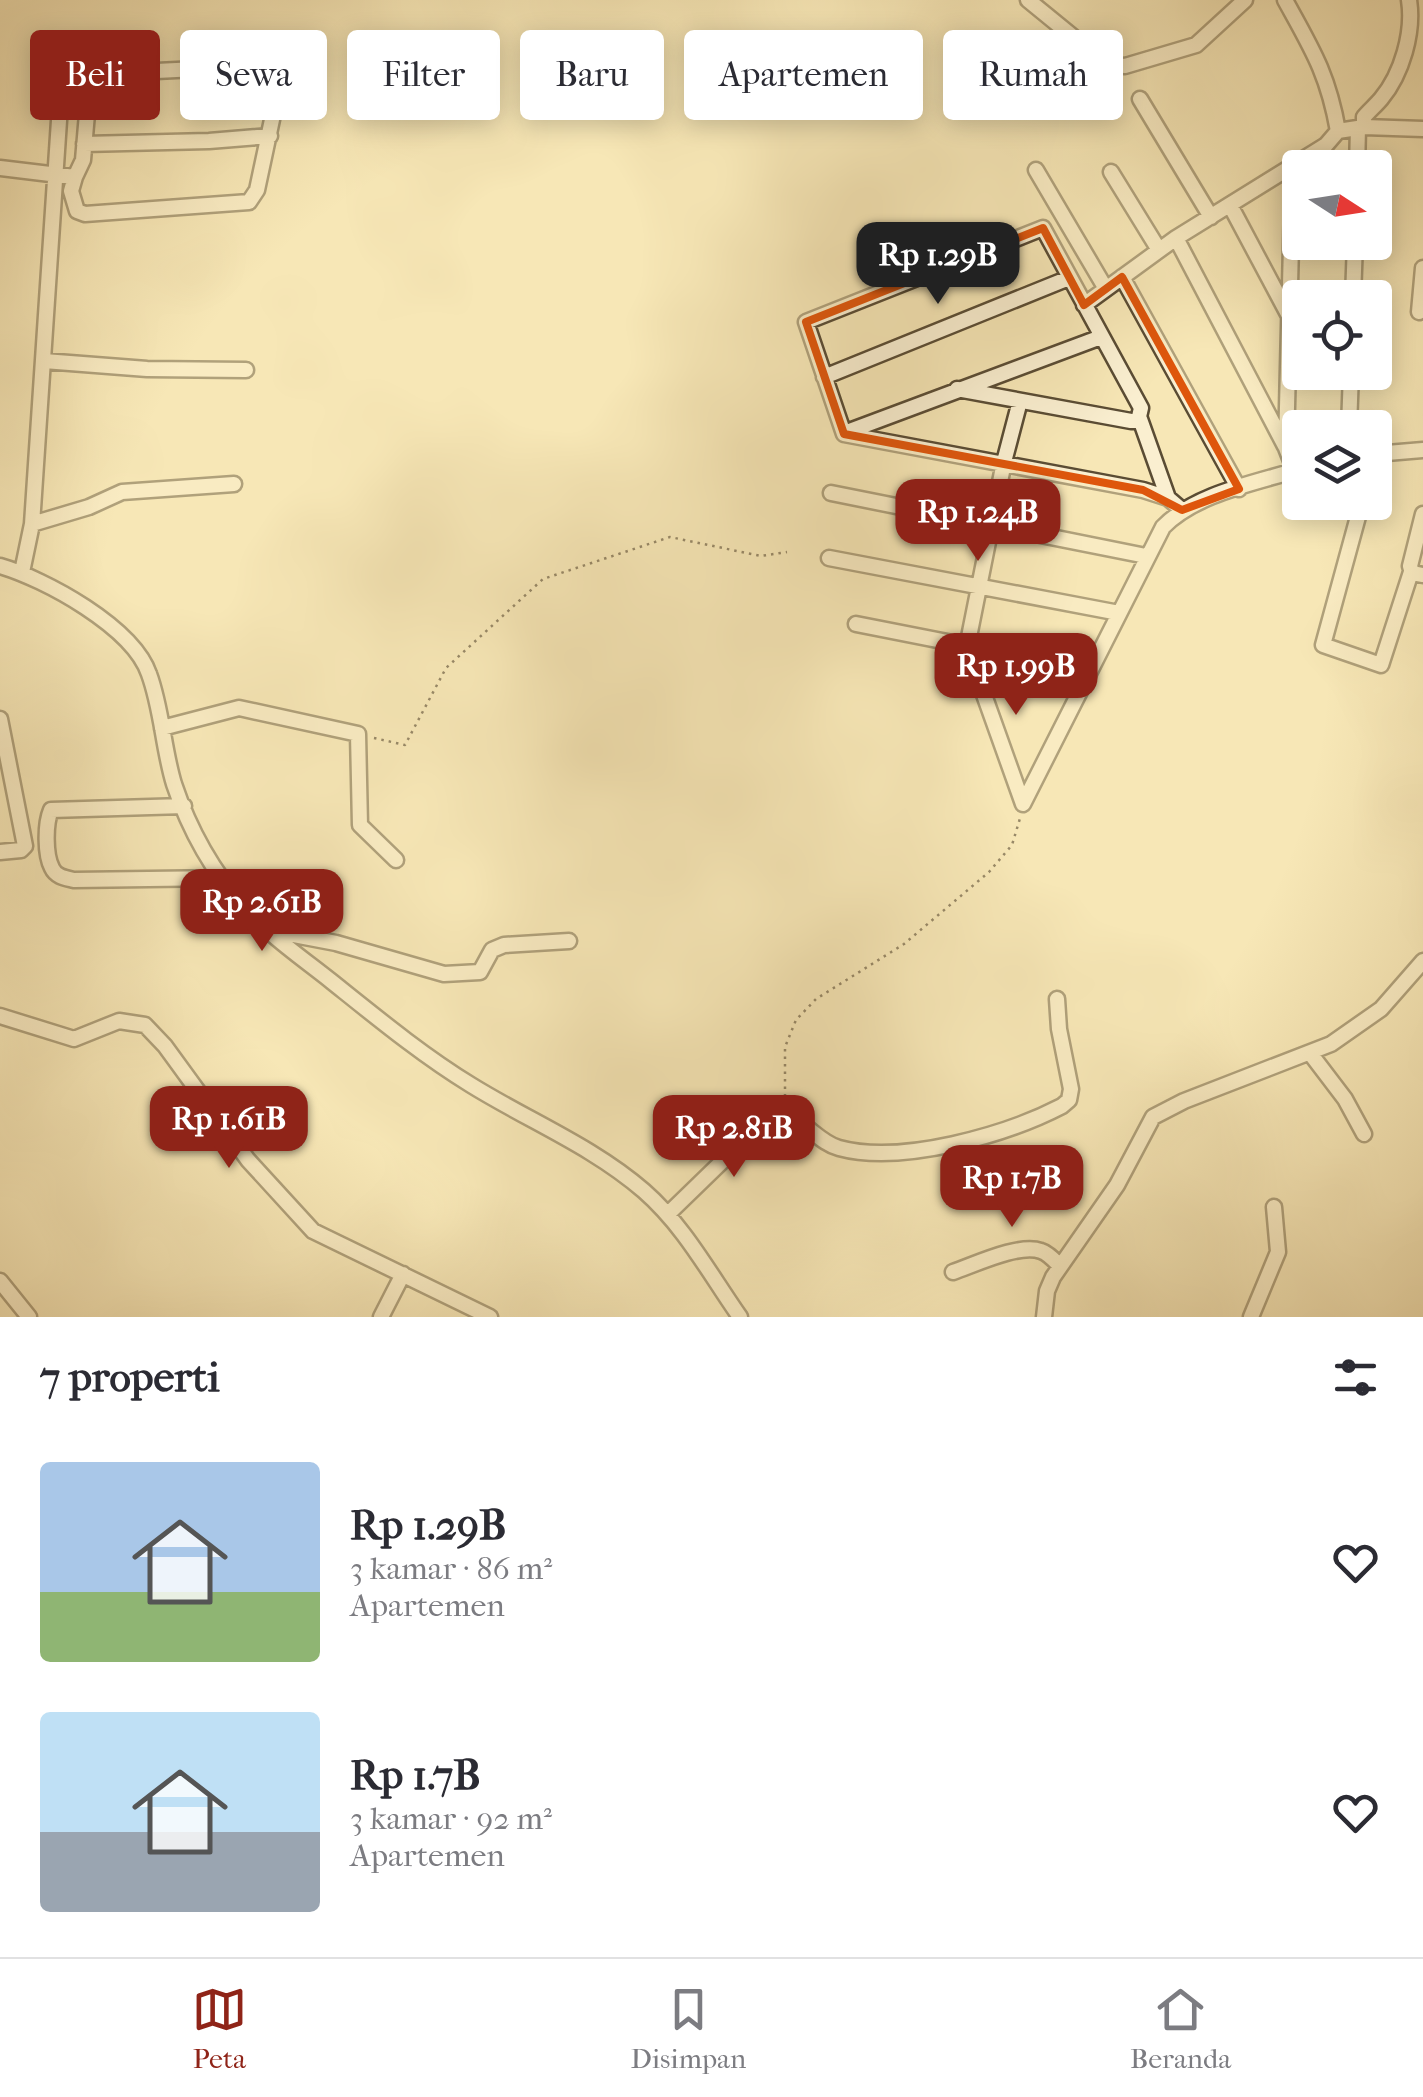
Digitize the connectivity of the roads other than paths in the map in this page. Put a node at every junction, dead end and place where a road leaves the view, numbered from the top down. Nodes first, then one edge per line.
1 (1028, 0) edge
2 (1244, 0) edge
3 (1284, 0) edge
4 (1409, 0) edge
5 (1140, 99) dead end
6 (61, 120) edge
7 (1361, 127) junction
8 (1423, 129) edge
9 (1338, 130) junction
10 (270, 136) junction
11 (84, 144) junction
12 (1315, 150) edge
13 (1359, 150) edge
14 (0, 168) edge
15 (1282, 169) edge
16 (1036, 170) dead end
17 (58, 172) junction
18 (1111, 172) dead end
19 (75, 176) junction
20 (1230, 204) junction
21 (1211, 217) junction
22 (1176, 238) junction
23 (1159, 250) junction
24 (1423, 268) edge
25 (1122, 277) junction
26 (1069, 278) junction
27 (1106, 289) junction
28 (1282, 303) edge
29 (1084, 306) junction
30 (1419, 312) dead end
31 (1100, 337) junction
32 (44, 361) junction
33 (246, 370) dead end
34 (824, 377) junction
35 (957, 389) junction
36 (1020, 401) junction
37 (1140, 419) junction
38 (844, 434) junction
39 (1282, 440) edge
40 (1423, 450) edge
41 (1392, 453) edge
42 (1004, 462) junction
43 (1282, 475) edge
44 (234, 484) dead end
45 (1239, 489) junction
46 (831, 493) dead end
47 (1168, 498) junction
48 (1182, 510) junction
49 (1423, 514) edge
50 (1357, 520) edge
51 (32, 524) junction
52 (992, 524) junction
53 (1146, 556) junction
54 (829, 558) dead end
55 (0, 566) edge
56 (22, 572) junction
57 (1417, 573) edge
58 (979, 586) junction
59 (1119, 612) junction
60 (856, 624) dead end
61 (967, 647) junction
62 (1090, 670) junction
63 (0, 718) edge
64 (162, 728) junction
65 (6, 784) edge
66 (184, 806) junction
67 (0, 852) edge
68 (396, 860) dead end
69 (223, 878) junction
70 (267, 930) junction
71 (569, 941) dead end
72 (1423, 961) edge
73 (1058, 999) dead end
74 (0, 1016) edge
75 (1310, 1053) junction
76 (1364, 1134) dead end
77 (1274, 1207) dead end
78 (668, 1214) junction
79 (1060, 1266) junction
80 (953, 1272) dead end
81 (403, 1274) junction
82 (0, 1280) edge
83 (29, 1317) edge
84 (381, 1317) edge
85 (490, 1317) edge
86 (740, 1317) edge
87 (1044, 1317) edge
88 (1251, 1317) edge

1 - 2 street
3 - 9 street
4 - 7 street
5 - 21 street
6 - 17 street
7 - 8 street
7 - 9 street
7 - 13 street
9 - 12 street
10 - 11 street
10 - 11 street
10 - 19 street
11 - 19 street
14 - 17 street
15 - 20 street
16 - 27 street
17 - 19 street
17 - 32 street
18 - 23 street
20 - 21 street
20 - 28 street
21 - 22 street
22 - 23 street
22 - 39 street
23 - 25 street
24 - 30 street
25 - 27 street
25 - 45 street
26 - 29 street
26 - 34 street
26 - 34 street
27 - 29 street
29 - 31 street
31 - 35 street
31 - 37 street
32 - 33 street
32 - 51 street
34 - 38 street
35 - 36 street
35 - 38 street
36 - 37 street
36 - 42 street
37 - 47 street
38 - 42 street
40 - 41 street
42 - 47 street
42 - 52 street
43 - 45 street
44 - 51 street
45 - 48 street
46 - 52 street
47 - 48 street
48 - 53 street
49 - 57 street
50 - 57 street
51 - 56 street
52 - 53 street
52 - 58 street
53 - 59 street
54 - 58 street
55 - 56 street
56 - 64 street
58 - 59 street
58 - 61 street
59 - 62 street
60 - 61 street
61 - 62 street
61 - 62 street
63 - 65 street
64 - 66 street
64 - 68 street
65 - 67 street
66 - 69 street
66 - 69 street
69 - 70 street
70 - 71 street
70 - 78 street
72 - 75 street
73 - 78 street
74 - 81 street
75 - 76 street
75 - 79 street
77 - 88 street
78 - 86 street
79 - 80 street
79 - 87 street
81 - 84 street
81 - 85 street
82 - 83 street

